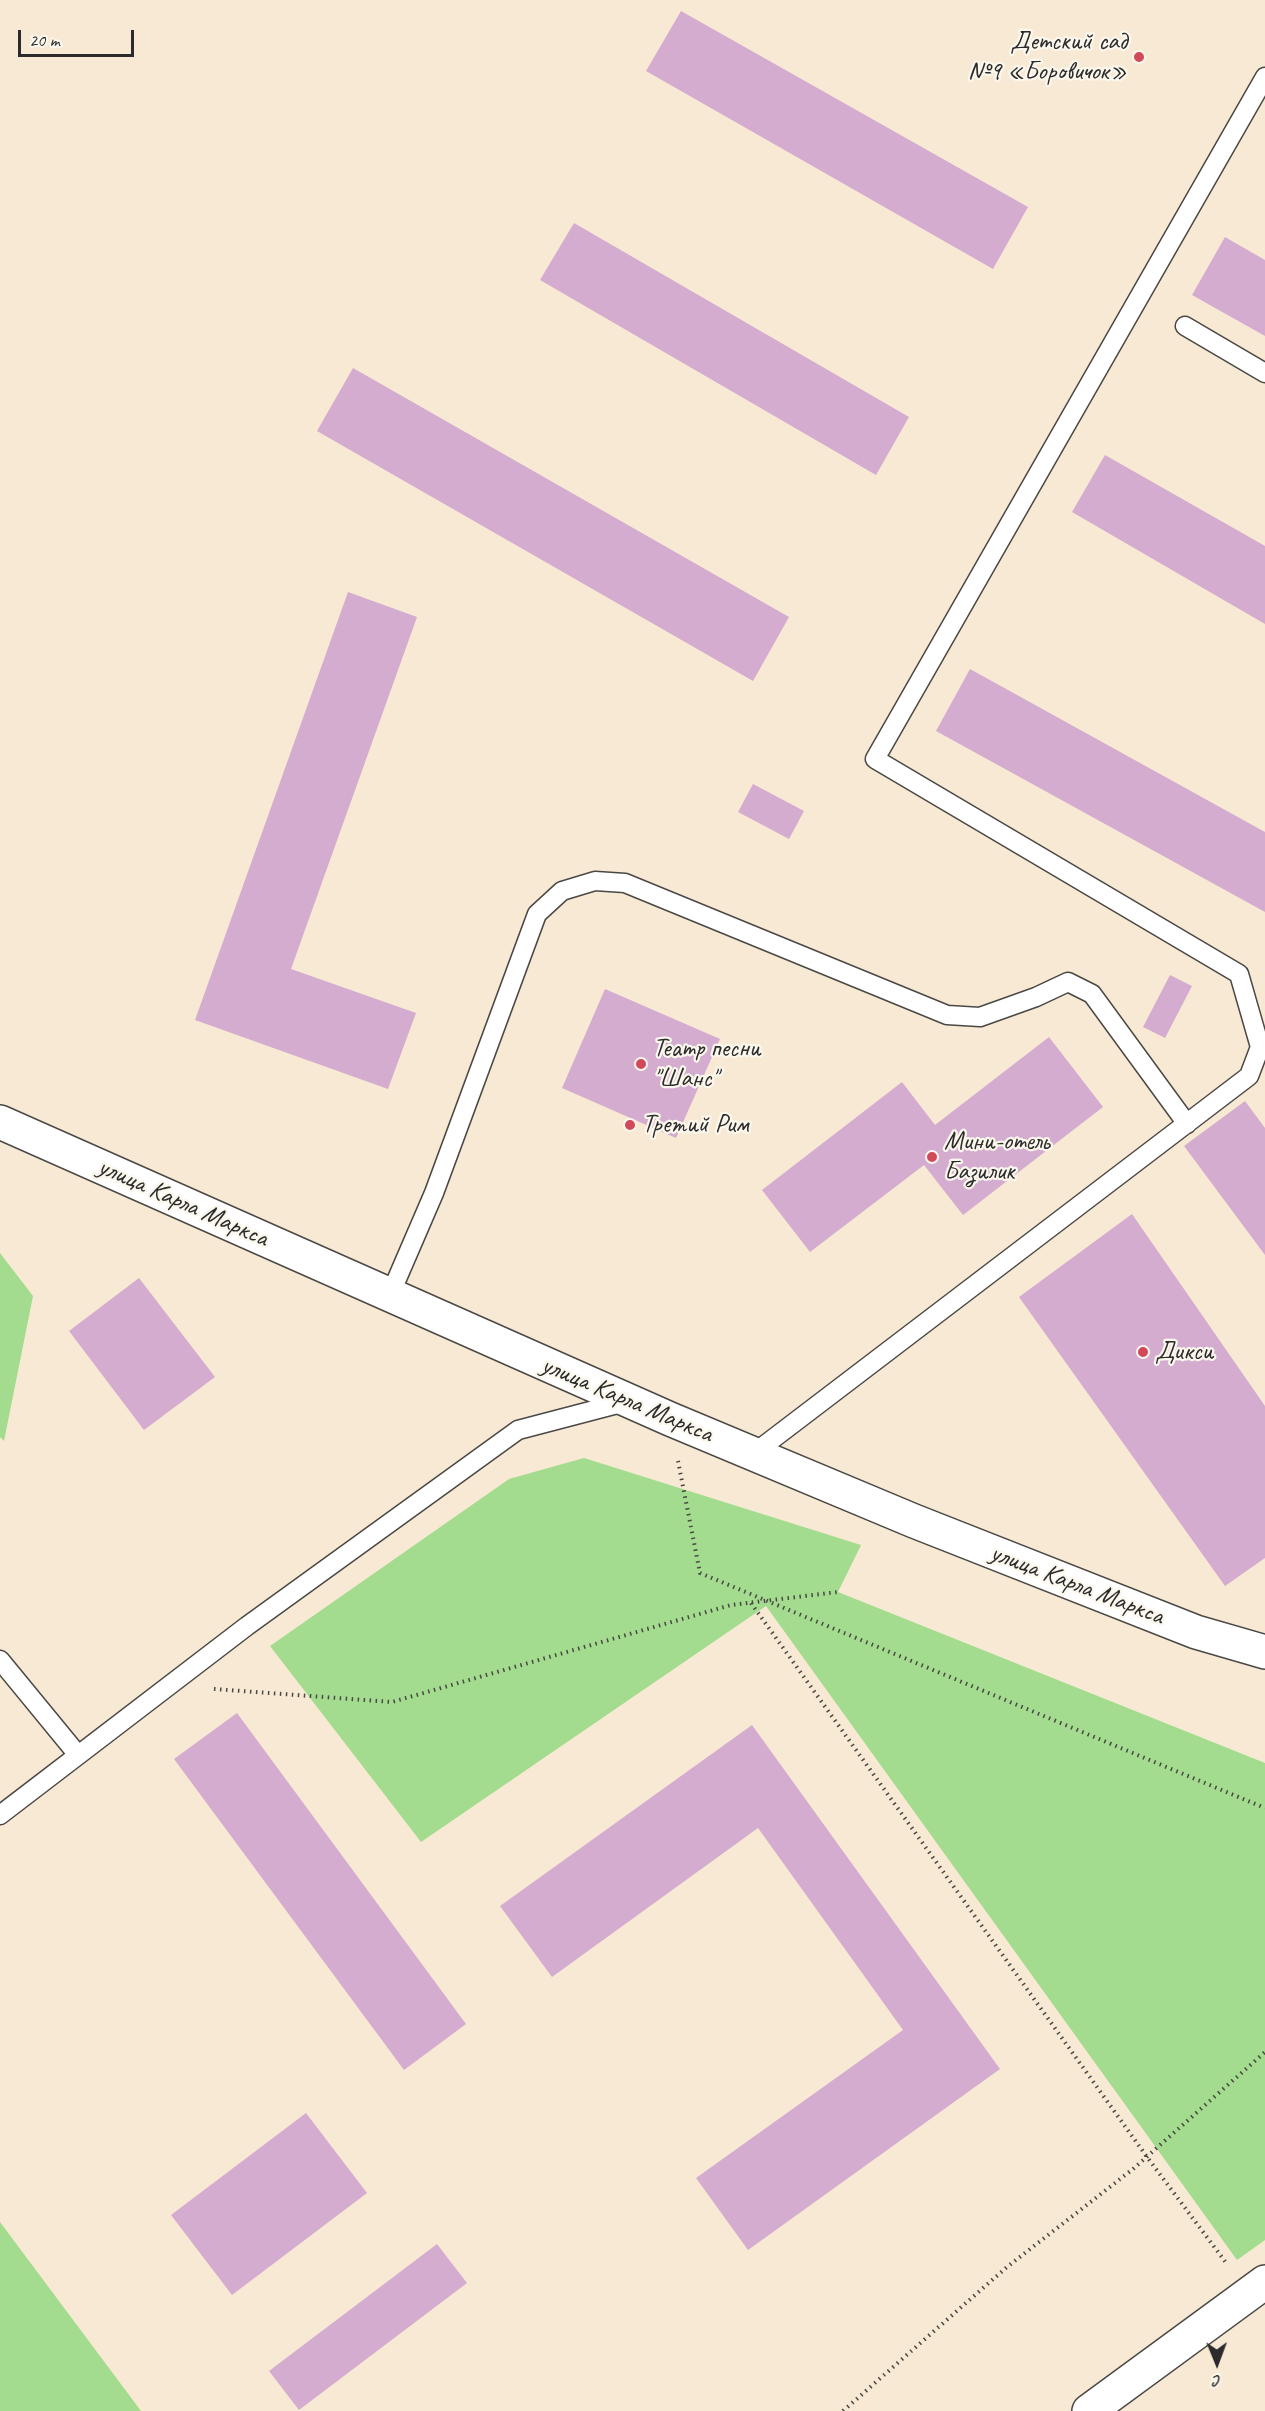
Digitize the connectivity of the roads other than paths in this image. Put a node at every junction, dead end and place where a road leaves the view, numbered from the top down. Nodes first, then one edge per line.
1 (1265, 77) edge
2 (1185, 326) dead end
3 (1265, 373) edge
4 (0, 1122) edge
5 (1187, 1124) junction
6 (390, 1296) junction
7 (627, 1401) junction
8 (753, 1454) junction
9 (1265, 1652) edge
10 (0, 1660) edge
11 (78, 1755) junction
12 (0, 1815) edge
13 (1257, 2287) edge
14 (1089, 2411) edge

1 - 5 lane
2 - 3 lane
4 - 6 street, улица Карла Маркса
5 - 6 lane
5 - 8 lane
6 - 7 street, улица Карла Маркса
7 - 8 street, улица Карла Маркса
7 - 11 lane
8 - 9 street, улица Карла Маркса
10 - 11 lane
11 - 12 lane
13 - 14 street

